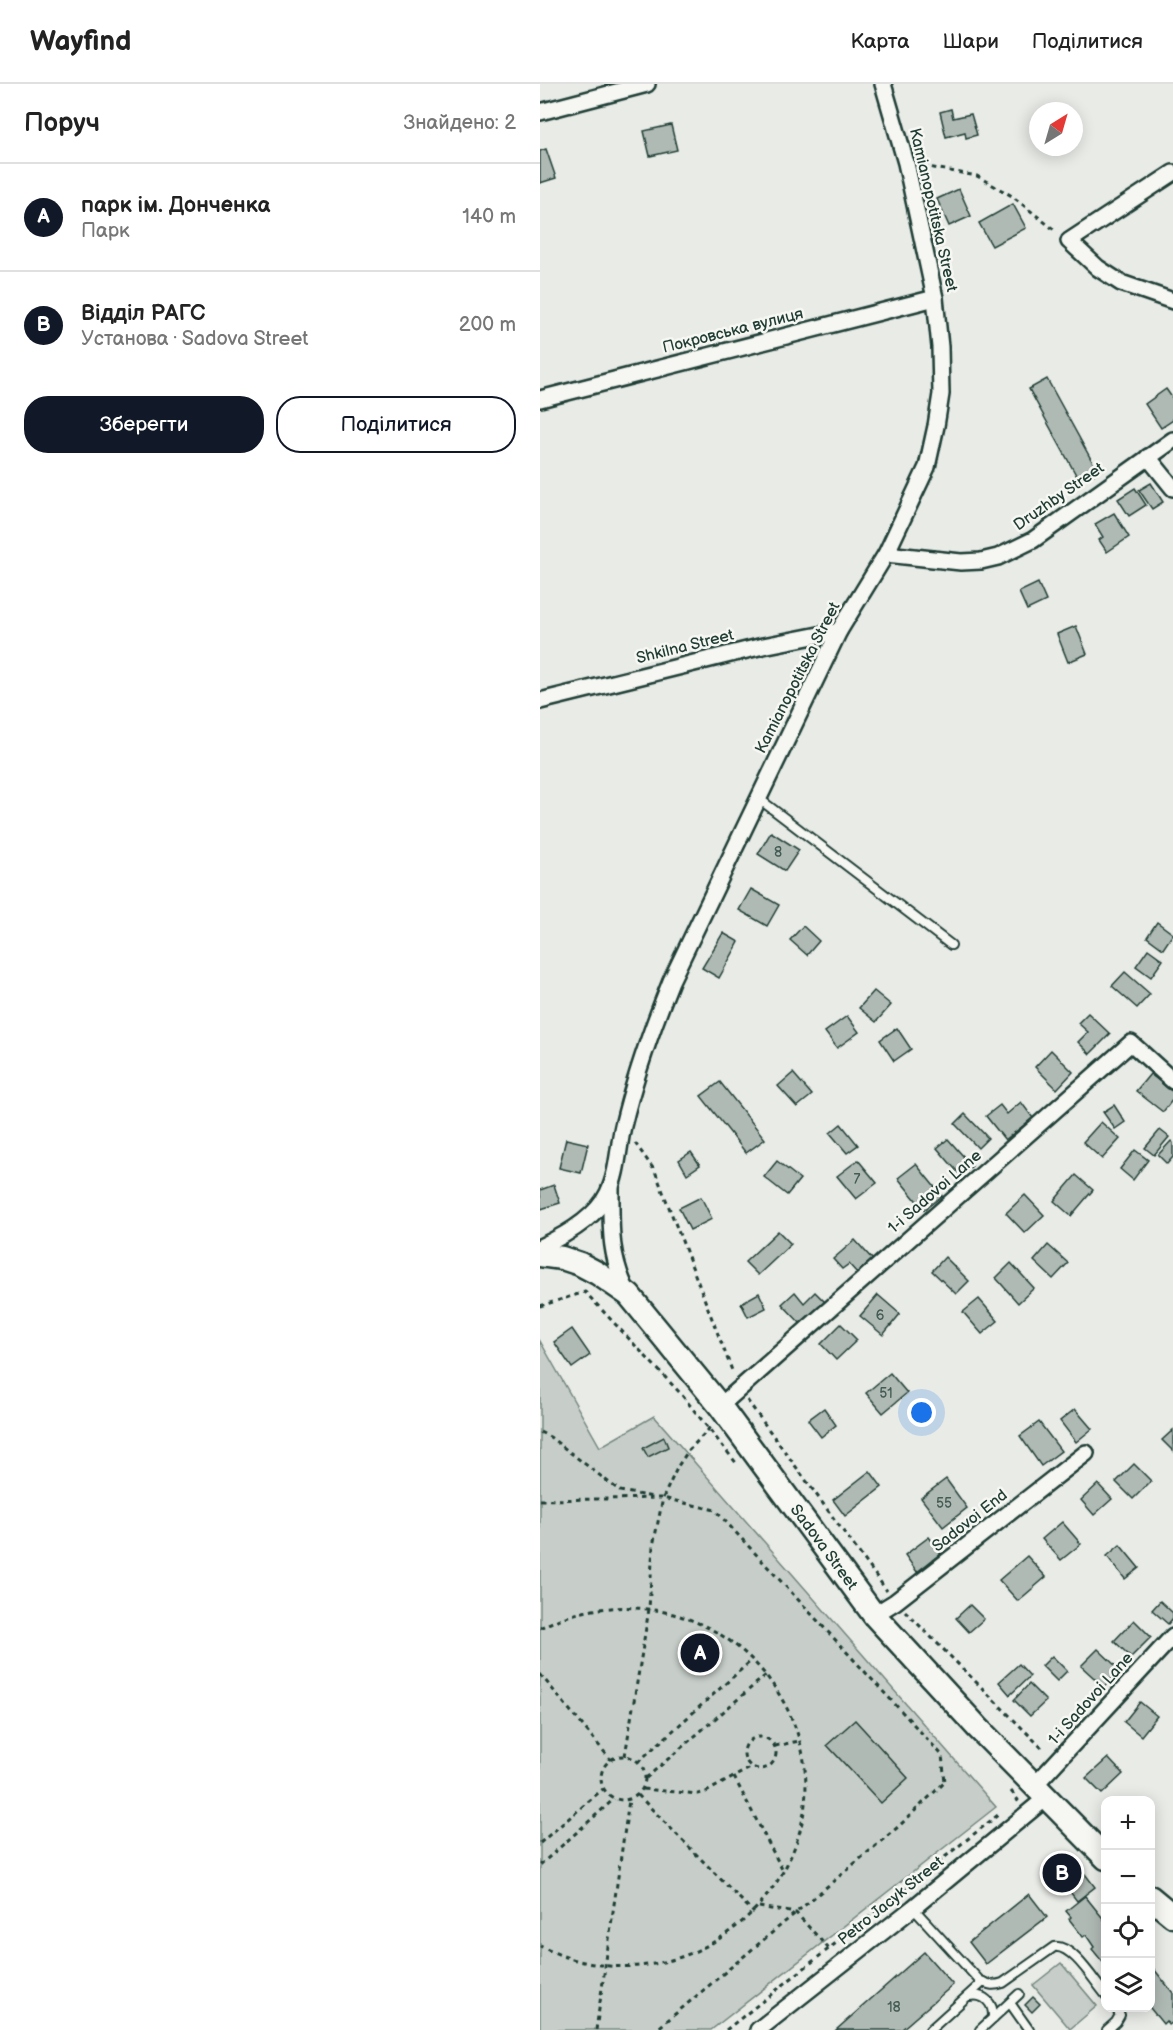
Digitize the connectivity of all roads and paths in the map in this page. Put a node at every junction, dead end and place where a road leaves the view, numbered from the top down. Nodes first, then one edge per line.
1 (648, 84) edge
2 (883, 84) edge
3 (540, 112) edge
4 (906, 163) junction
5 (1173, 173) edge
6 (1069, 241) junction
7 (934, 298) junction
8 (1173, 302) edge
9 (540, 399) edge
10 (1173, 440) edge
11 (1148, 457) junction
12 (1173, 488) edge
13 (886, 554) junction
14 (839, 631) junction
15 (540, 701) edge
16 (758, 798) junction
17 (951, 945) dead end
18 (1173, 1081) edge
19 (623, 1127) junction
20 (611, 1183) junction
21 (540, 1247) edge
22 (540, 1254) edge
23 (629, 1295) junction
24 (540, 1306) edge
25 (739, 1389) junction
26 (720, 1406) junction
27 (708, 1430) junction
28 (540, 1432) edge
29 (1086, 1453) dead end
30 (739, 1466) dead end
31 (663, 1498) junction
32 (540, 1500) edge
33 (895, 1602) junction
34 (649, 1609) junction
35 (874, 1615) junction
36 (540, 1628) edge
37 (1173, 1636) edge
38 (752, 1660) junction
39 (540, 1674) edge
40 (766, 1675) junction
41 (799, 1741) junction
42 (775, 1746) junction
43 (625, 1756) junction
44 (611, 1760) junction
45 (638, 1761) junction
46 (1057, 1763) junction
47 (752, 1767) junction
48 (734, 1777) junction
49 (646, 1778) junction
50 (1006, 1785) dead end
51 (603, 1789) junction
52 (643, 1789) junction
53 (1041, 1792) junction
54 (638, 1795) junction
55 (614, 1799) junction
56 (629, 1800) junction
57 (1009, 1807) dead end
58 (1000, 1814) dead end
59 (540, 1844) edge
60 (1101, 1853) edge
61 (540, 1865) edge
62 (784, 1872) junction
63 (1155, 1901) edge
64 (759, 1907) junction
65 (913, 1908) junction
66 (796, 1912) junction
67 (754, 1913) junction
68 (1173, 1916) edge
69 (540, 1946) edge
70 (829, 1949) junction
71 (605, 1966) junction
72 (983, 1982) junction
73 (1101, 1989) edge
74 (1019, 1994) dead end
75 (968, 1996) junction
76 (1010, 2003) junction
77 (1118, 2012) edge
78 (993, 2018) junction
79 (596, 2030) edge
80 (656, 2030) edge
81 (726, 2030) edge
82 (758, 2030) edge
83 (930, 2030) edge
84 (980, 2030) edge
85 (1029, 2030) edge
86 (1107, 2030) edge

1 - 3 street
2 - 4 street, Kamianopotitska Street
4 - 6 path
4 - 7 street, Kamianopotitska Street
5 - 6 street
6 - 8 street
7 - 9 street, Покровська вулиця
7 - 13 street, Kamianopotitska Street
10 - 11 street, Druzhby Street
11 - 12 street
11 - 13 street, Druzhby Street
13 - 14 street, Kamianopotitska Street
14 - 15 street, Shkilna Street
14 - 16 street, Kamianopotitska Street
16 - 17 lane
16 - 19 street, Kamianopotitska Street
18 - 25 street, 1-i Sadovoi Lane
19 - 20 street, Kamianopotitska Street
19 - 25 path
20 - 21 street, Kamianopotitska Street
20 - 23 street
22 - 23 main road, Sadova Street
23 - 26 main road, Sadova Street
24 - 27 path
25 - 26 street, 1-i Sadovoi Lane
25 - 33 path
26 - 27 path
26 - 35 main road, Sadova Street
27 - 30 path
27 - 31 path
28 - 31 path
29 - 33 street, Sadovoi End
31 - 32 path
31 - 34 path
31 - 66 path
33 - 35 street, Sadovoi End
33 - 46 path
34 - 36 path
34 - 38 path
34 - 43 path
35 - 53 main road, Sadova Street
37 - 46 street, 1-i Sadovoi Lane
38 - 40 path
38 - 45 path
39 - 44 path
40 - 41 path
40 - 49 path
41 - 42 path
41 - 62 path
42 - 47 path
42 - 47 path
43 - 44 path
43 - 45 path
44 - 51 path
45 - 49 path
46 - 53 street, 1-i Sadovoi Lane
47 - 48 path
48 - 52 path
48 - 62 path
49 - 52 path
50 - 57 path
51 - 55 path
51 - 59 path
52 - 54 path
53 - 60 main road, Sadova Street
53 - 65 street, Petro Jacyk Street
54 - 56 path
54 - 67 path
55 - 56 path
55 - 61 path
56 - 71 path
58 - 70 path
62 - 64 path
63 - 68 main road
64 - 66 path
64 - 67 path
65 - 72 lane
65 - 82 street, Petro Jacyk Street
66 - 70 path
66 - 80 path
67 - 71 path
69 - 71 path
70 - 81 path
71 - 79 path
72 - 73 lane
72 - 75 lane
74 - 76 lane
75 - 78 lane
75 - 83 lane
76 - 78 lane
76 - 85 lane
77 - 86 lane
78 - 84 lane

